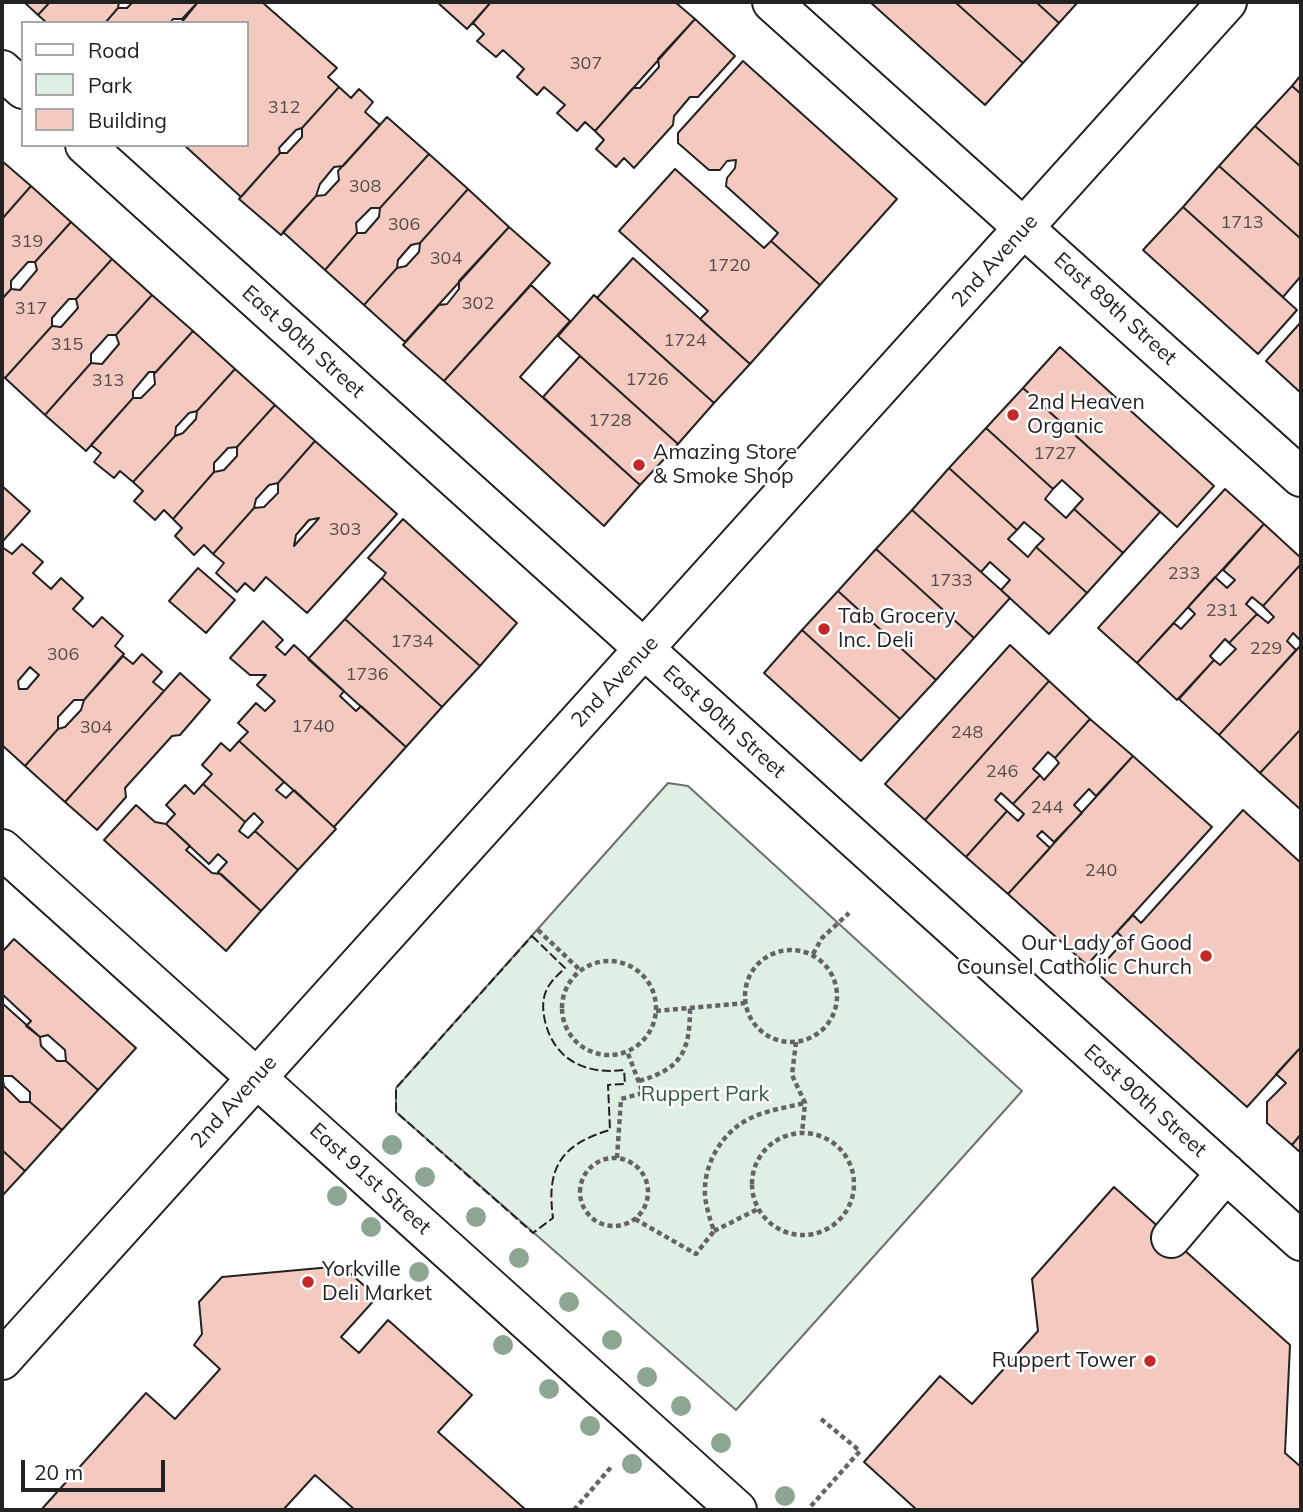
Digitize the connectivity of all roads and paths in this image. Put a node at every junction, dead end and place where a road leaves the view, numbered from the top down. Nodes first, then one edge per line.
1 (772, 2) edge
2 (1227, 2) edge
3 (2, 70) edge
4 (21, 87) edge
5 (87, 147) edge
6 (1025, 228) junction
7 (1301, 477) edge
8 (645, 650) junction
9 (2, 849) edge
10 (849, 913) dead end
11 (538, 930) dead end
12 (813, 954) junction
13 (580, 971) junction
14 (745, 1003) junction
15 (690, 1008) junction
16 (656, 1011) junction
17 (796, 1042) junction
18 (627, 1051) junction
19 (256, 1077) junction
20 (639, 1081) junction
21 (805, 1103) junction
22 (802, 1133) junction
23 (617, 1158) junction
24 (1226, 1173) junction
25 (758, 1209) junction
26 (635, 1219) junction
27 (714, 1231) junction
28 (1171, 1238) dead end
29 (1301, 1241) edge
30 (2, 1360) edge
31 (821, 1419) dead end
32 (612, 1466) dead end
33 (811, 1506) dead end
34 (574, 1510) edge
35 (737, 1510) edge

1 - 6 street, East 89th Street
2 - 6 street, 2nd Avenue
3 - 4 street
5 - 8 street, East 90th Street
6 - 7 street, East 89th Street
6 - 8 street, 2nd Avenue
8 - 19 street, 2nd Avenue
8 - 24 street, East 90th Street
9 - 19 street, East 91st Street
10 - 12 path
11 - 13 path
12 - 14 path
12 - 17 path
13 - 16 path
13 - 18 path
14 - 15 path
14 - 17 path
15 - 16 path
15 - 20 path
16 - 18 path
17 - 21 path
18 - 20 path
19 - 30 street, 2nd Avenue
19 - 35 street, East 91st Street
20 - 23 path
21 - 22 path
21 - 27 path
22 - 25 path
22 - 25 path
23 - 26 path
23 - 26 path
24 - 28 street
24 - 29 street, East 90th Street
25 - 27 path
26 - 27 path
31 - 33 path
32 - 34 path

